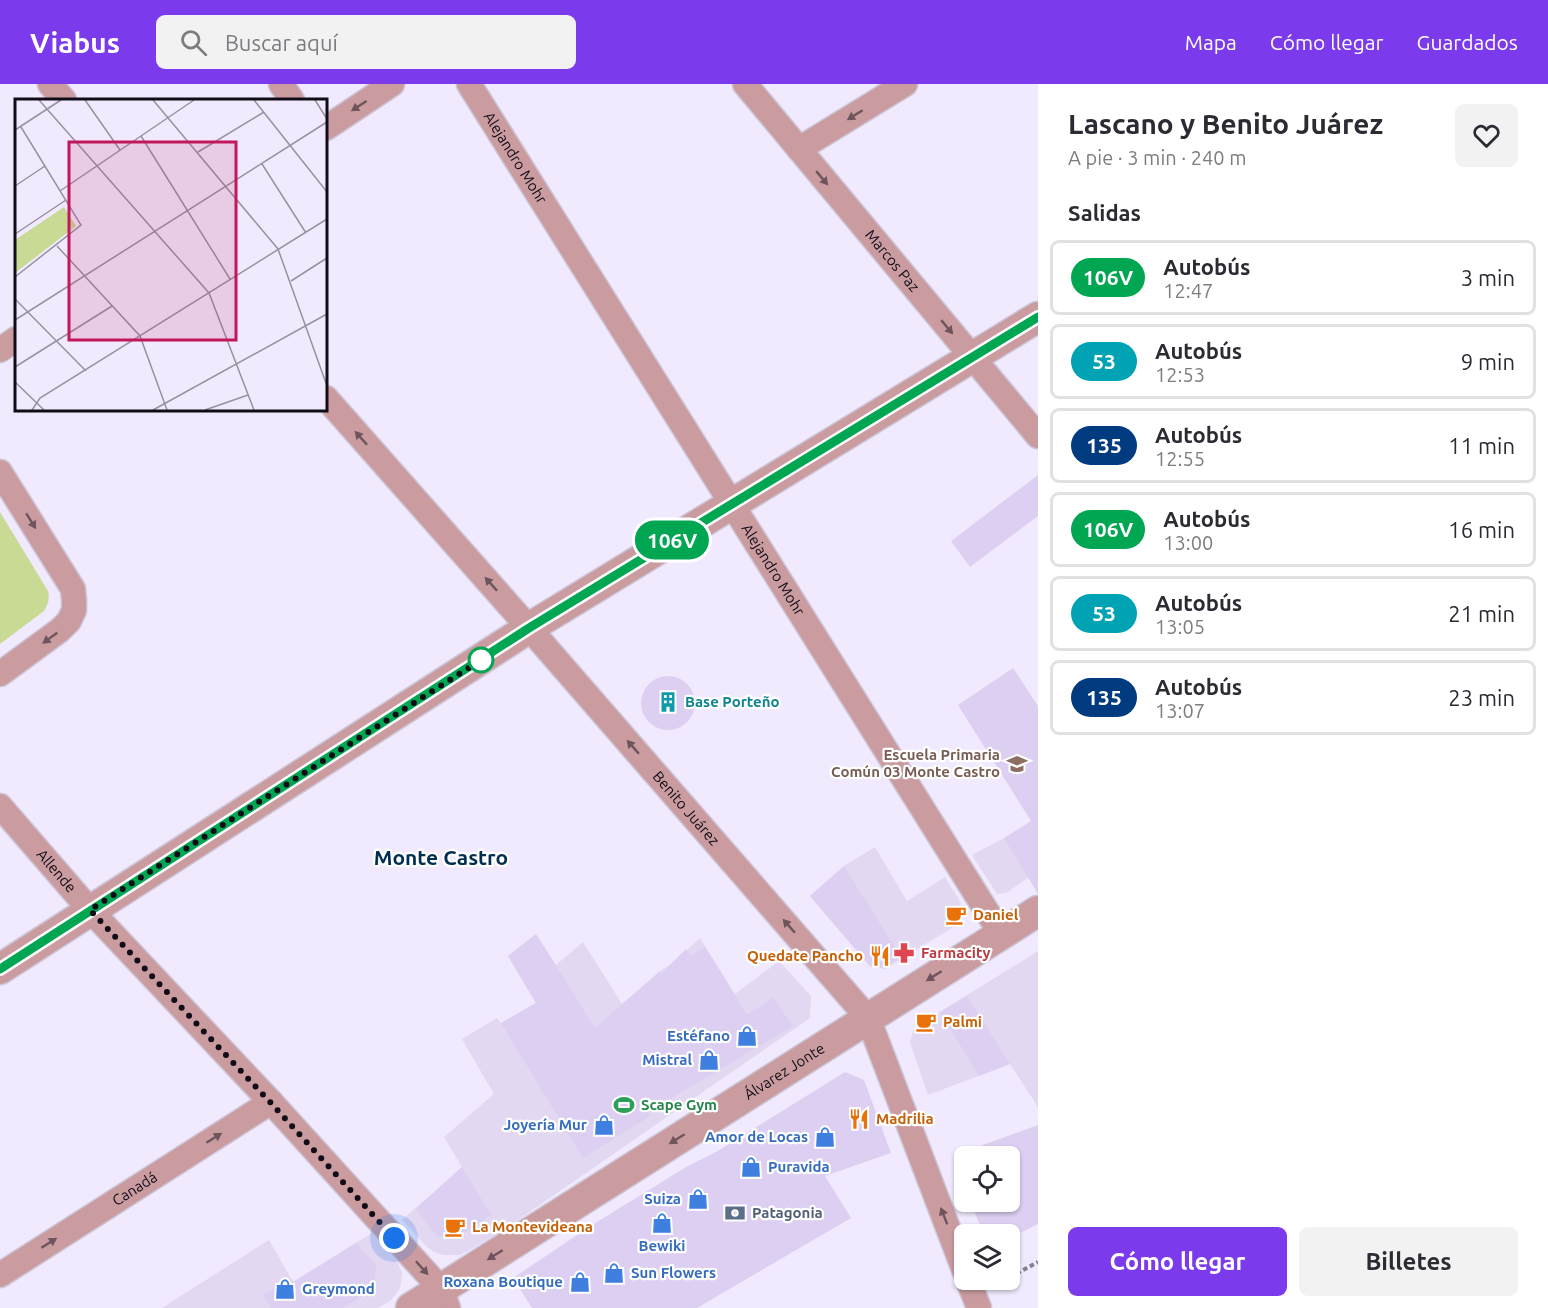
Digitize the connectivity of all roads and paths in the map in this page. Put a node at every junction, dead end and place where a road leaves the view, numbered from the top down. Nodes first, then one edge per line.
1 (50, 84) edge
2 (281, 84) edge
3 (392, 84) edge
4 (469, 84) edge
5 (745, 84) edge
6 (905, 84) edge
7 (63, 99) edge
8 (291, 99) edge
9 (327, 127) edge
10 (799, 149) junction
11 (1038, 317) edge
12 (15, 340) edge
13 (0, 350) edge
14 (972, 357) junction
15 (327, 399) edge
16 (1038, 436) edge
17 (0, 472) edge
18 (732, 503) junction
19 (529, 628) junction
20 (0, 674) edge
21 (0, 806) edge
22 (90, 910) junction
23 (1038, 911) edge
24 (1001, 934) junction
25 (0, 969) edge
26 (868, 1018) junction
27 (270, 1102) junction
28 (954, 1244) edge
29 (1038, 1262) edge
30 (1020, 1272) edge
31 (0, 1275) edge
32 (972, 1290) edge
33 (444, 1299) edge
34 (411, 1308) edge
35 (979, 1308) edge

1 - 7 street
2 - 8 street
3 -> 9 street
4 - 18 street, Alejandro Mohr
5 - 10 street, Marcos Paz
6 -> 10 street
10 -> 14 street, Marcos Paz
11 - 14 street
12 - 13 street
14 - 16 street, Marcos Paz
14 - 18 street
19 -> 15 street, Benito Juárez
17 -> 20 street
18 - 19 street
18 - 24 street, Alejandro Mohr
19 - 22 street
26 -> 19 street, Benito Juárez
21 - 22 street, Allende
22 - 25 street
22 - 27 street, Allende
23 - 24 street, Álvarez Jonte
24 -> 26 street, Álvarez Jonte
28 -> 26 street, Benito Juárez
26 -> 33 street, Álvarez Jonte
31 -> 27 street, Canadá
27 -> 33 street, Allende
29 - 30 path
32 - 35 street
33 - 34 street, Álvarez Jonte

